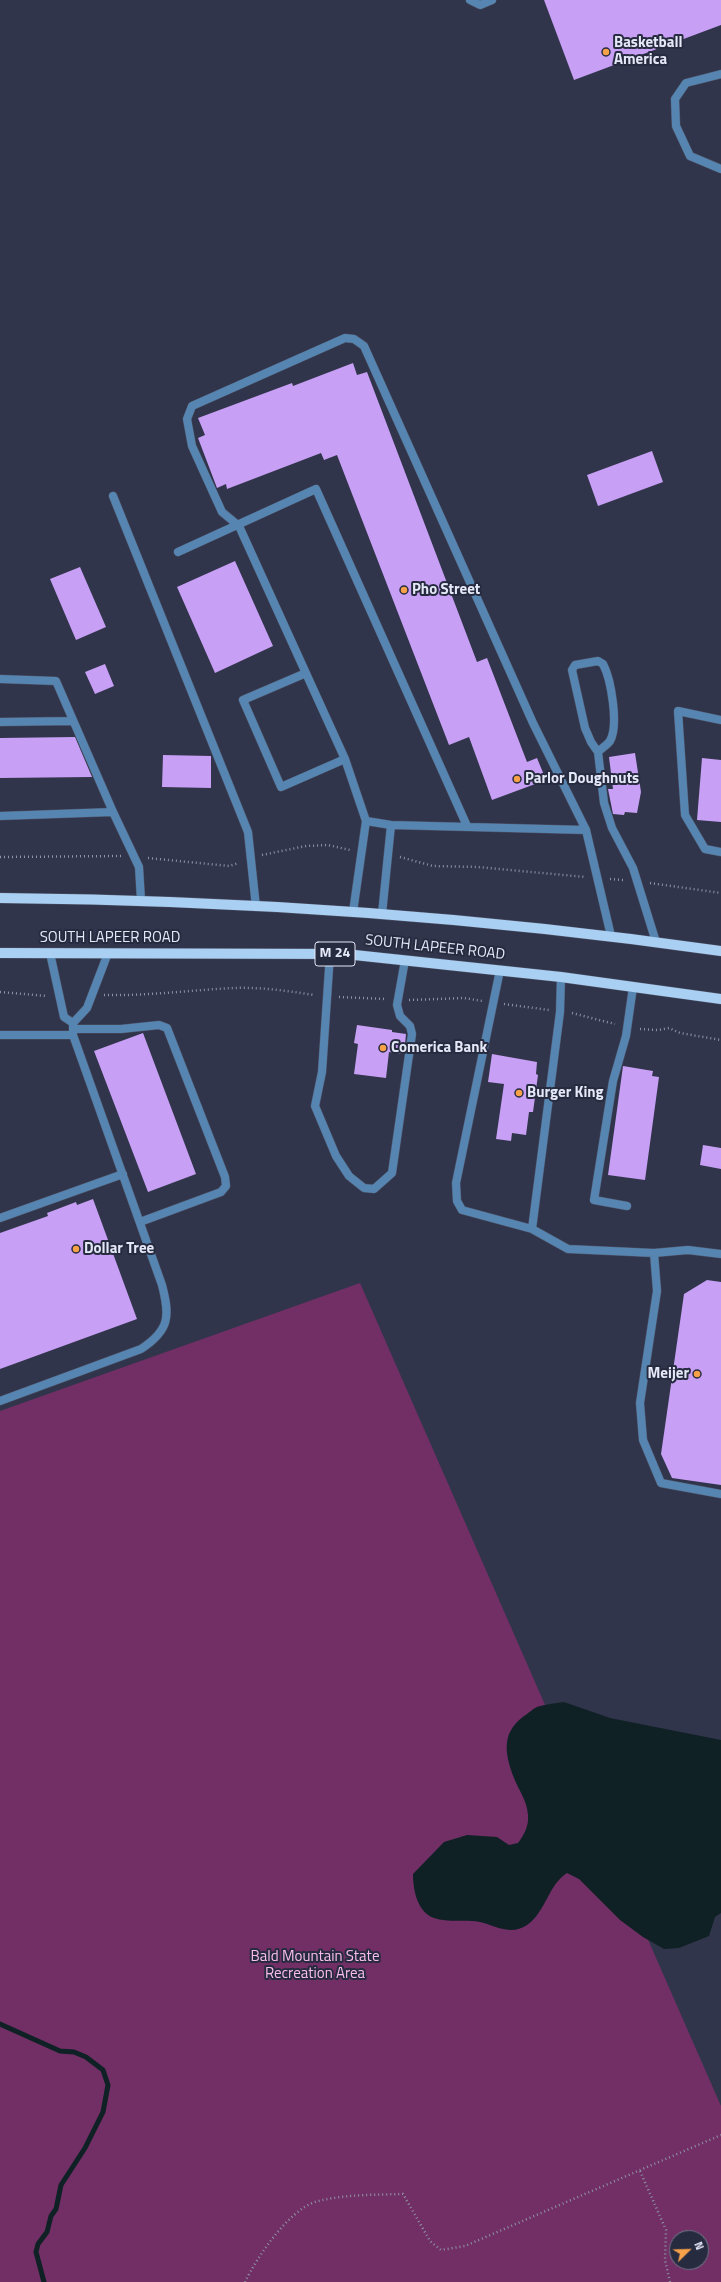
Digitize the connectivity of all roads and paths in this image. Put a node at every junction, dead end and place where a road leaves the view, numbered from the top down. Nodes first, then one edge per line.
1 (470, 0) edge
2 (492, 0) edge
3 (721, 74) edge
4 (721, 169) edge
5 (113, 496) dead end
6 (239, 526) junction
7 (178, 552) dead end
8 (306, 673) junction
9 (0, 679) edge
10 (721, 720) edge
11 (73, 721) junction
12 (0, 722) edge
13 (598, 752) junction
14 (345, 759) junction
15 (113, 812) junction
16 (0, 816) edge
17 (366, 821) junction
18 (391, 825) junction
19 (467, 826) junction
20 (586, 830) junction
21 (721, 852) edge
22 (0, 898) edge
23 (141, 900) junction
24 (256, 907) junction
25 (353, 912) junction
26 (382, 914) junction
27 (611, 936) junction
28 (656, 942) junction
29 (721, 951) edge
30 (0, 953) edge
31 (50, 953) junction
32 (108, 953) junction
33 (330, 954) junction
34 (405, 960) junction
35 (500, 970) junction
36 (561, 977) junction
37 (633, 986) junction
38 (0, 992) edge
39 (60, 996) junction
40 (91, 996) junction
41 (328, 997) junction
42 (721, 999) edge
43 (398, 1000) junction
44 (493, 1002) junction
45 (560, 1012) junction
46 (628, 1026) junction
47 (73, 1029) junction
48 (0, 1035) edge
49 (721, 1040) edge
50 (123, 1174) junction
51 (627, 1206) dead end
52 (0, 1218) edge
53 (140, 1222) junction
54 (532, 1229) junction
55 (654, 1253) junction
56 (721, 1254) edge
57 (0, 1401) edge
58 (721, 1494) edge
59 (721, 2136) edge
60 (640, 2170) junction
61 (245, 2282) edge
62 (670, 2282) edge

1 - 2 lane
3 - 4 lane
5 - 24 lane
6 - 7 lane
6 - 8 lane
6 - 19 lane
6 - 20 lane
8 - 14 lane
8 - 14 lane
9 - 11 lane
10 - 21 lane
11 - 12 lane
11 - 15 lane
13 - 13 lane
13 - 28 lane
14 - 17 lane
15 - 16 lane
15 - 23 lane
17 - 18 lane
17 - 25 lane
18 - 19 lane
18 - 26 lane
19 - 20 lane
20 - 27 lane
22 - 23 main road, SOUTH LAPEER ROAD
23 - 24 main road, SOUTH LAPEER ROAD
24 - 25 main road, SOUTH LAPEER ROAD
25 - 26 main road, SOUTH LAPEER ROAD
26 - 27 main road, SOUTH LAPEER ROAD
27 - 28 main road, SOUTH LAPEER ROAD
28 - 29 main road, SOUTH LAPEER ROAD
30 - 31 main road, SOUTH LAPEER ROAD / M 24
31 - 32 main road, SOUTH LAPEER ROAD / M 24
31 - 39 lane
32 - 33 main road, SOUTH LAPEER ROAD / M 24
32 - 40 lane
33 - 34 main road, SOUTH LAPEER ROAD / M 24
33 - 41 lane
34 - 35 main road, SOUTH LAPEER ROAD / M 24
34 - 43 lane
35 - 36 main road, SOUTH LAPEER ROAD / M 24
35 - 44 lane
36 - 37 main road, SOUTH LAPEER ROAD / M 24
36 - 45 lane
37 - 42 main road, SOUTH LAPEER ROAD / M 24
37 - 46 lane
38 - 39 path
39 - 47 lane
40 - 41 path
40 - 47 lane
41 - 43 path
41 - 43 lane
43 - 44 path
44 - 45 path
44 - 54 lane
45 - 46 path
45 - 54 lane
46 - 49 path
46 - 51 lane
47 - 48 lane
47 - 50 lane
47 - 53 lane
50 - 52 lane
50 - 53 lane
53 - 57 lane
54 - 55 lane
55 - 56 lane
55 - 58 lane
59 - 60 path
60 - 61 path
60 - 62 path

